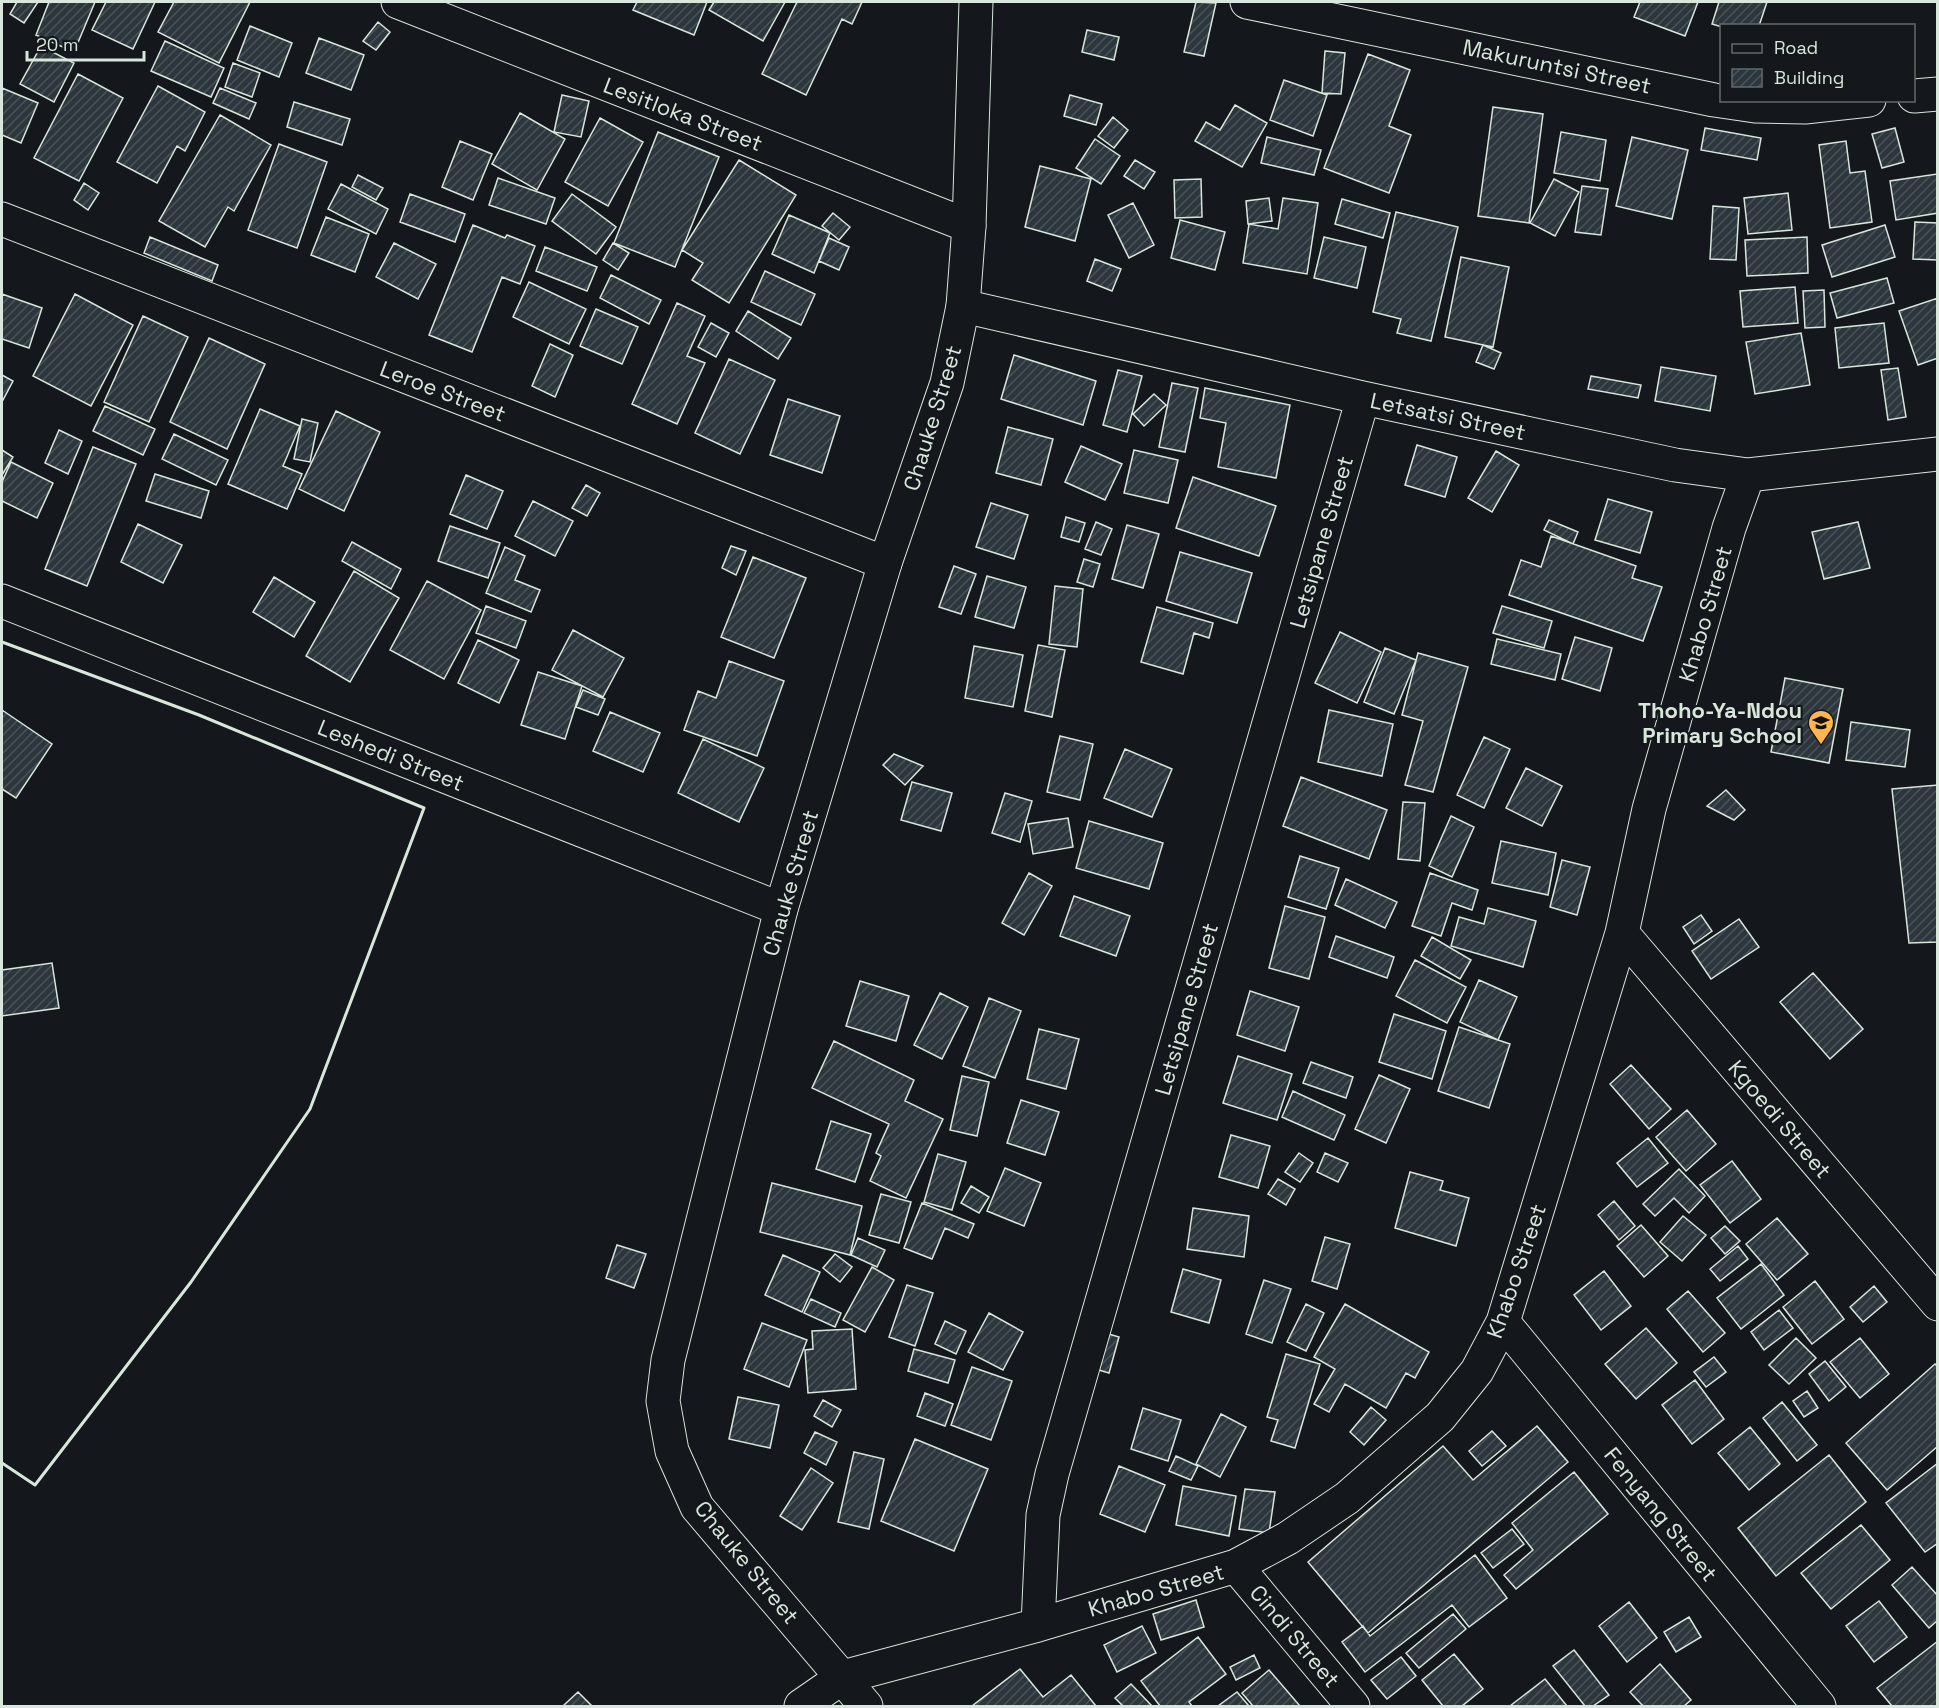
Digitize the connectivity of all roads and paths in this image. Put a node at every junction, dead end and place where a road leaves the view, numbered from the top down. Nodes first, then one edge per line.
1 (398, 2) edge
2 (976, 2) edge
3 (1247, 2) edge
4 (1938, 94) edge
5 (1915, 96) edge
6 (1720, 101) edge
7 (1730, 102) edge
8 (1848, 102) edge
9 (2, 219) edge
10 (969, 226) junction
11 (963, 306) junction
12 (1363, 398) junction
13 (1938, 454) edge
14 (1748, 475) junction
15 (885, 563) junction
16 (2, 601) edge
17 (781, 909) junction
18 (1622, 933) junction
19 (1938, 1304) edge
20 (1503, 1322) junction
21 (1236, 1566) junction
22 (1038, 1625) junction
23 (843, 1677) junction
24 (801, 1707) edge
25 (866, 1707) edge
26 (1353, 1707) edge
27 (1819, 1707) edge

1 - 10 street, Lesitloka Street
2 - 10 street, Chauke Street
3 - 6 street, Makuruntsi Street
4 - 5 street
7 - 8 street, Makuruntsi Street
9 - 15 street, Leroe Street
10 - 11 street, Chauke Street
11 - 12 street, Letsatsi Street
11 - 15 street, Chauke Street
12 - 14 street, Letsatsi Street
12 - 22 street, Letsipane Street
13 - 14 street, Letsatsi Street
14 - 18 street, Khabo Street
15 - 17 street, Chauke Street
16 - 17 street, Leshedi Street
17 - 23 street, Chauke Street
18 - 19 street, Kgoedi Street
18 - 20 street, Khabo Street
20 - 21 street, Khabo Street
20 - 27 street, Fenyang Street
21 - 22 street, Khabo Street
21 - 26 street, Cindi Street
22 - 23 street, Khabo Street
23 - 24 street
23 - 25 street, Chauke Street

